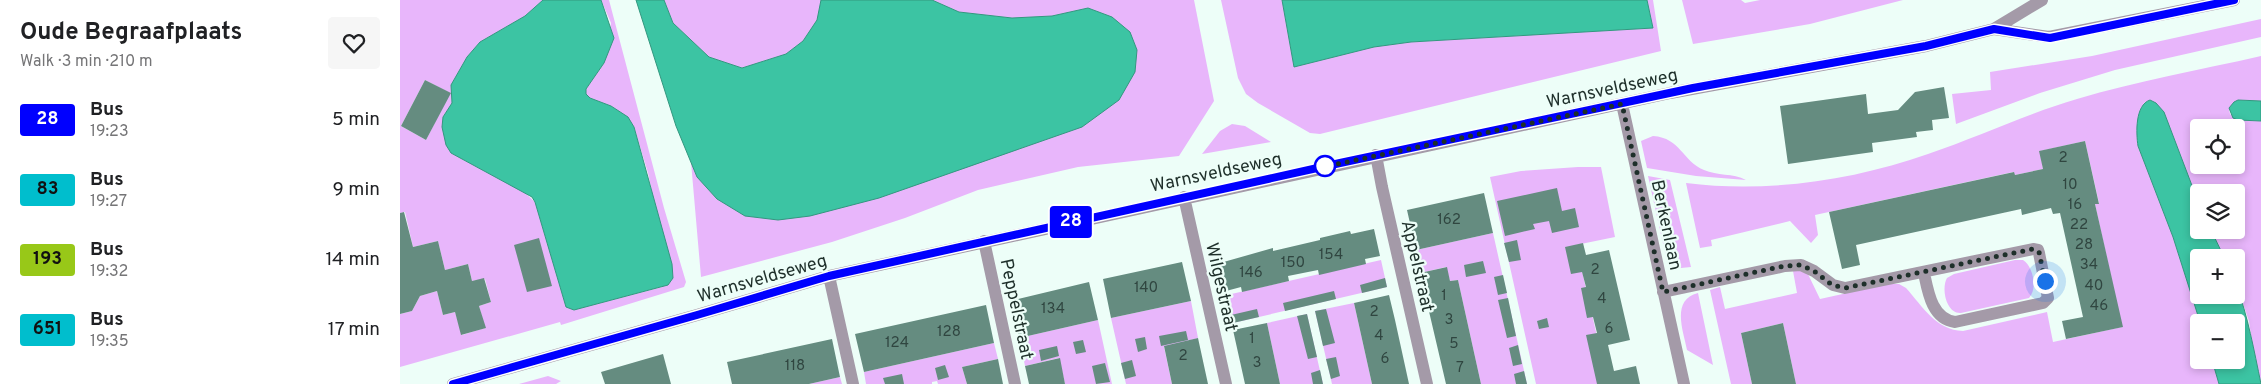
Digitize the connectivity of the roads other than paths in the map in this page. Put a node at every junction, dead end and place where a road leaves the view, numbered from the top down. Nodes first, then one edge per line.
1 (2042, 0) edge
2 (2234, 0) edge
3 (1994, 29) junction
4 (1622, 104) junction
5 (1376, 156) junction
6 (1184, 197) junction
7 (984, 242) junction
8 (1924, 273) junction
9 (829, 276) junction
10 (1663, 292) junction
11 (453, 384) edge
12 (853, 384) edge
13 (1016, 384) edge
14 (1226, 384) edge
15 (1427, 384) edge
16 (1684, 384) edge

1 - 3 street, Warnsveldseweg
2 - 3 street, Warnsveldseweg
3 - 4 street, Warnsveldseweg
4 - 5 street, Warnsveldseweg
4 - 10 street, Berkenlaan
5 - 6 street, Warnsveldseweg
5 - 15 street, Appelstraat
6 - 7 street, Warnsveldseweg
6 - 14 street, Wilgestraat
7 - 9 street, Warnsveldseweg
7 - 13 street, Peppelstraat
8 - 8 street
8 - 10 street
9 - 11 street, Warnsveldseweg
9 - 12 street
10 - 16 street, Berkenlaan

